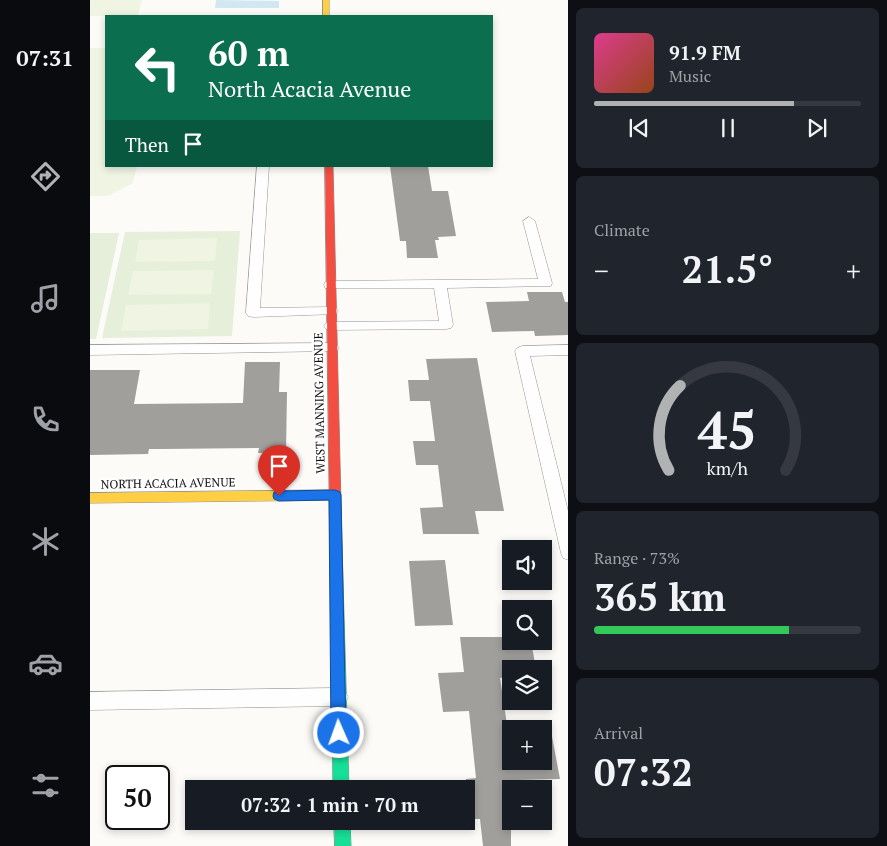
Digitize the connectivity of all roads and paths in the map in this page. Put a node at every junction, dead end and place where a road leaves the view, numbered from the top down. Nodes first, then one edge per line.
1 (326, 0) edge
2 (326, 15) edge
3 (263, 167) edge
4 (329, 167) edge
5 (529, 221) dead end
6 (440, 284) junction
7 (330, 285) junction
8 (331, 311) junction
9 (332, 326) junction
10 (332, 348) junction
11 (90, 350) edge
12 (568, 350) edge
13 (335, 495) junction
14 (90, 498) edge
15 (568, 553) edge
16 (338, 696) junction
17 (90, 700) edge
18 (341, 780) edge
19 (342, 830) edge
20 (342, 846) edge

1 - 2 main road
3 - 8 lane
4 - 7 main road, WEST MANNING AVENUE
5 - 6 lane
6 - 7 lane
6 - 9 lane
7 - 8 main road, WEST MANNING AVENUE
8 - 9 main road, WEST MANNING AVENUE
9 - 10 main road, WEST MANNING AVENUE
10 - 11 lane
10 - 13 main road, WEST MANNING AVENUE
12 - 15 lane
13 - 14 main road, NORTH ACACIA AVENUE
13 - 16 main road, WEST MANNING AVENUE
16 - 17 lane
16 - 18 main road, WEST MANNING AVENUE
19 - 20 main road

